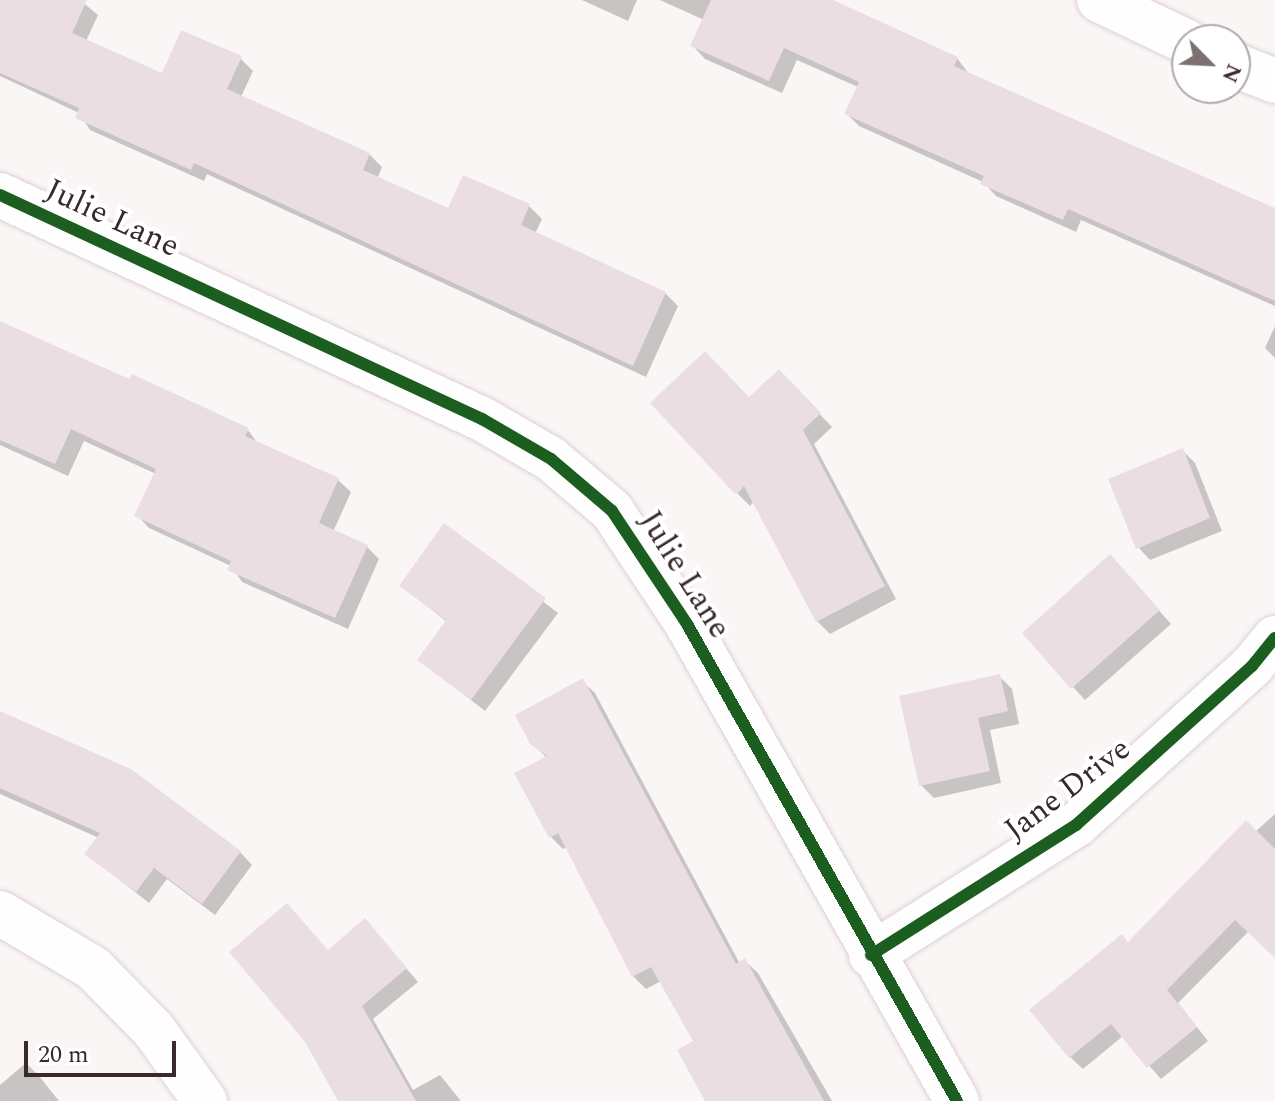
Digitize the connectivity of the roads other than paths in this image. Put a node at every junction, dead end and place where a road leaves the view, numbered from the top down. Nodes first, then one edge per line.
1 (1099, 0) edge
2 (1171, 34) edge
3 (1251, 71) edge
4 (1275, 81) edge
5 (0, 195) edge
6 (1275, 638) edge
7 (0, 913) edge
8 (871, 955) junction
9 (205, 1101) edge
10 (957, 1101) edge

1 - 2 street
3 - 4 street
5 - 8 street, Julie Lane
6 - 8 street, Jane Drive
7 - 9 street
8 - 10 street, Julie Lane

